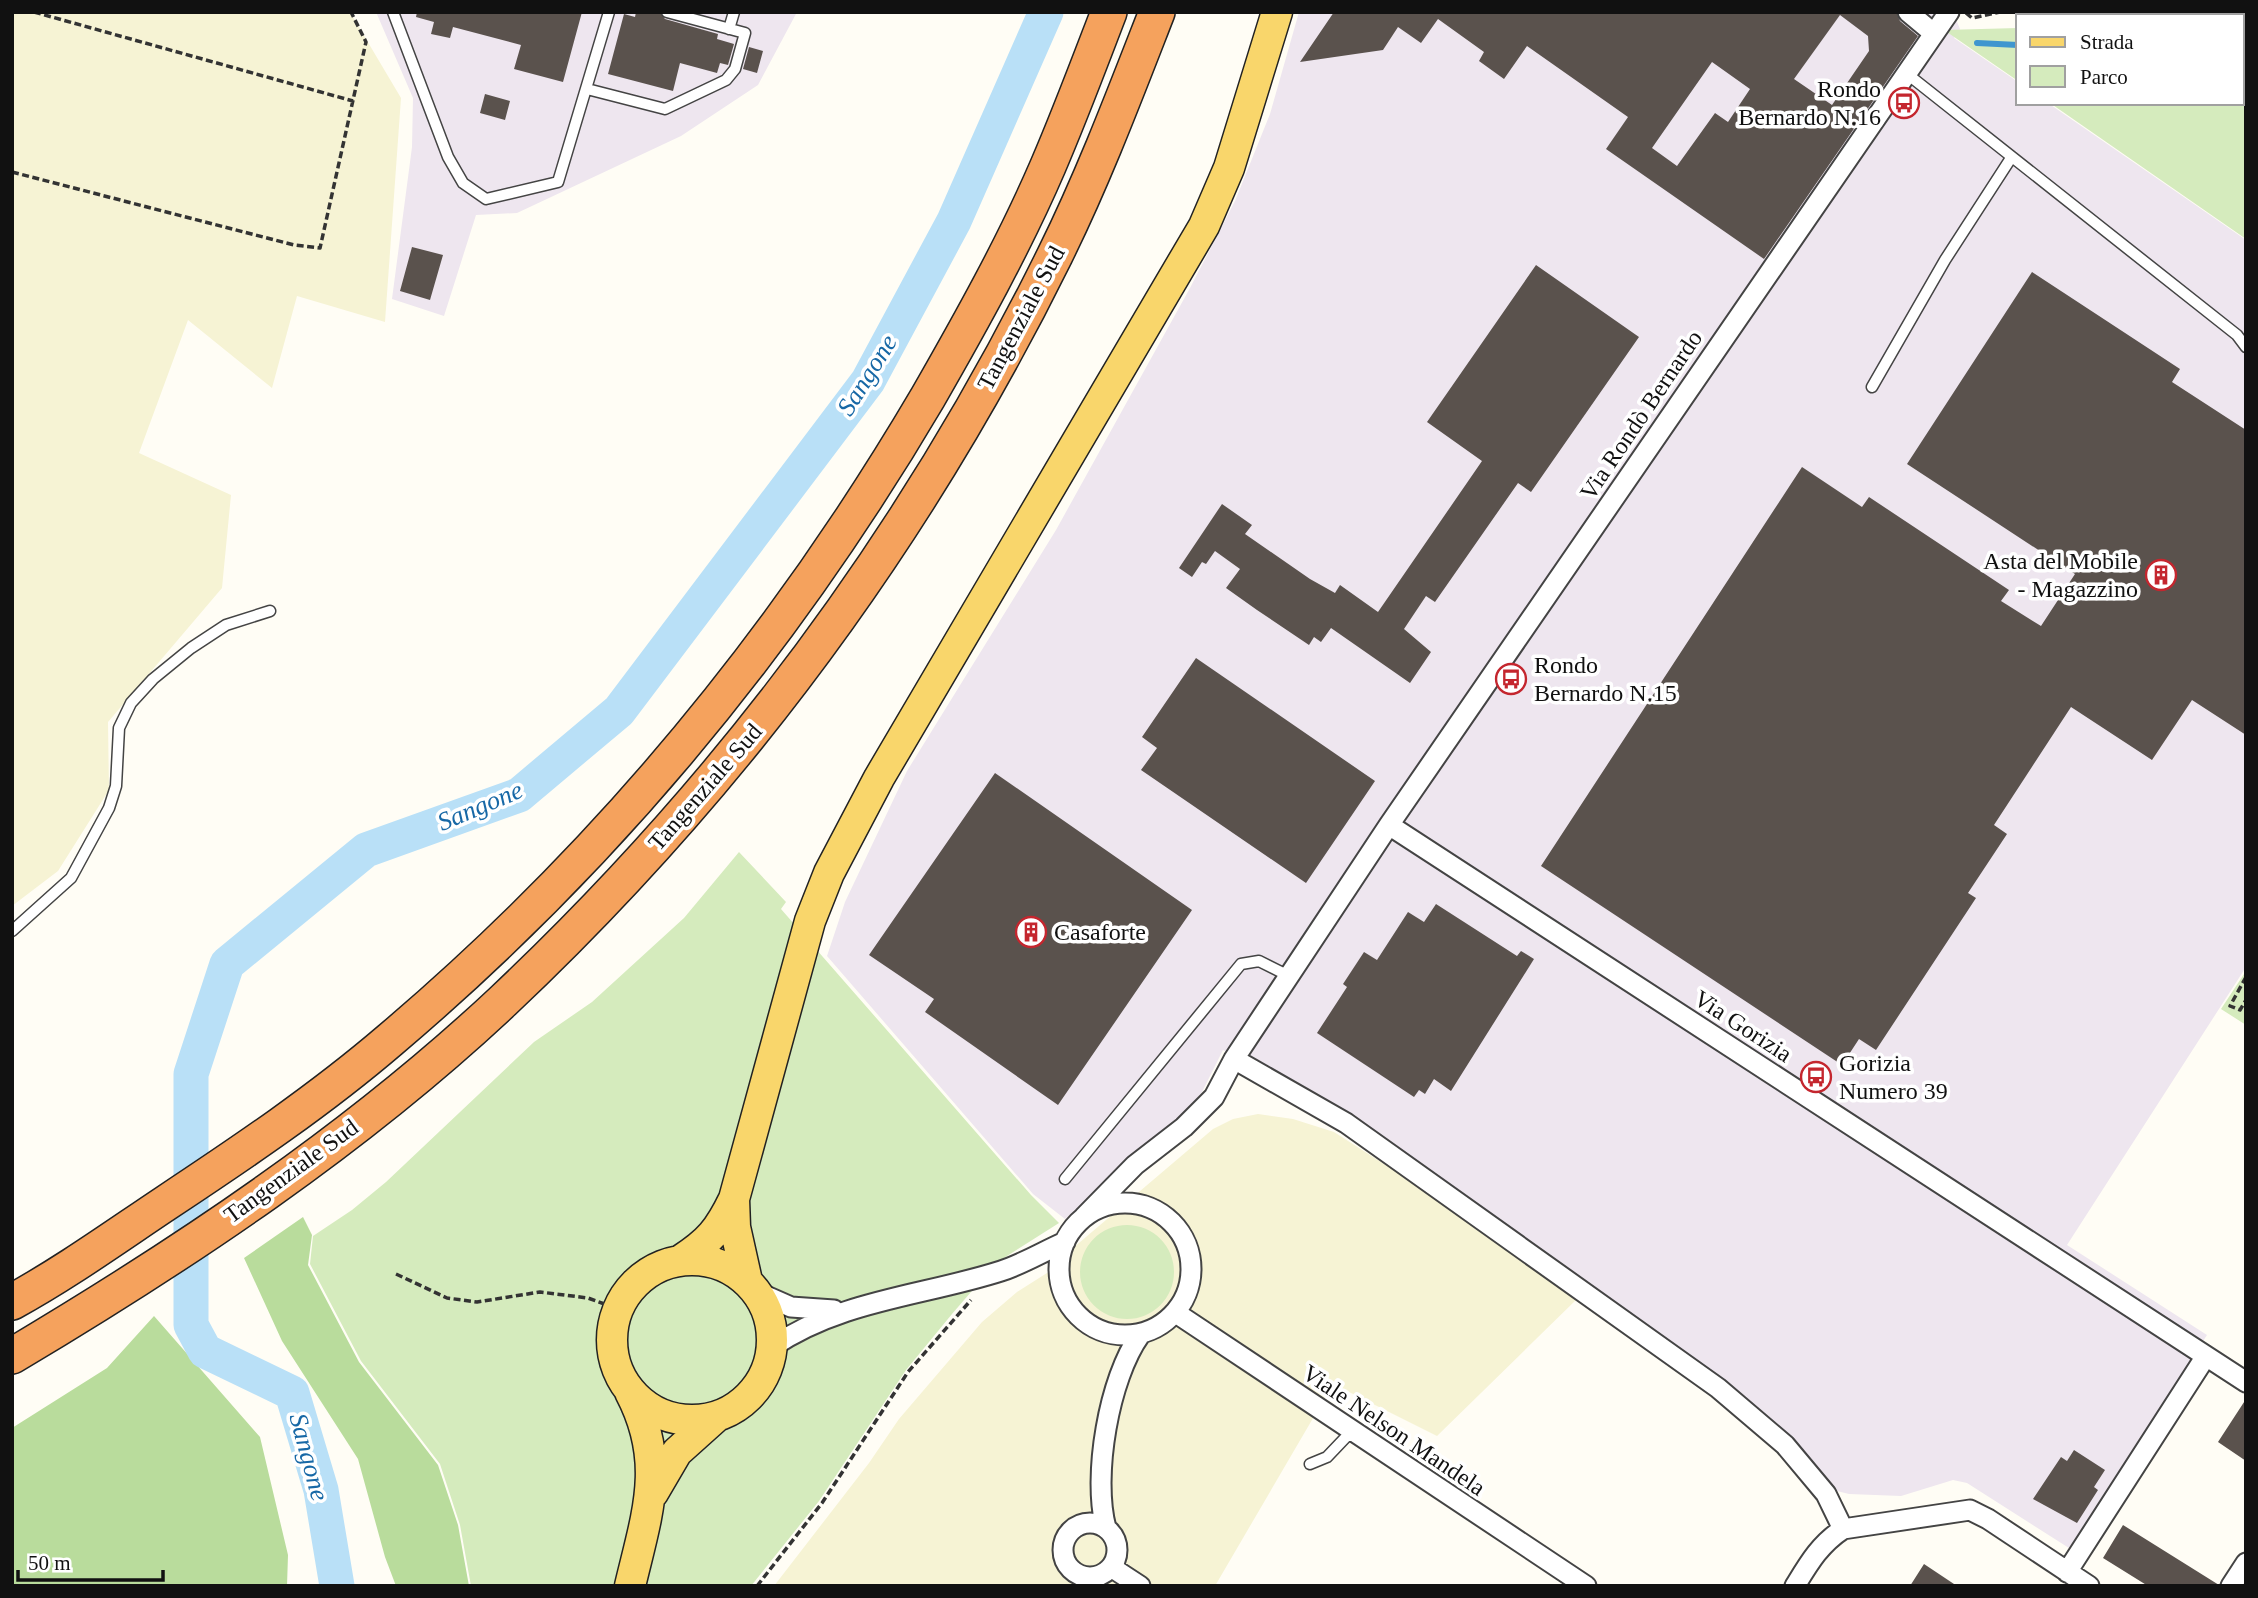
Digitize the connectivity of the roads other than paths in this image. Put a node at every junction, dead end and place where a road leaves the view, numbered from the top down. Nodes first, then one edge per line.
1 (393, 12) edge
2 (609, 12) edge
3 (667, 12) edge
4 (734, 12) edge
5 (1109, 12) edge
6 (1157, 12) edge
7 (1277, 12) edge
8 (1908, 12) edge
9 (1949, 12) edge
10 (729, 29) junction
11 (1933, 32) junction
12 (1906, 73) junction
13 (587, 89) junction
14 (2011, 158) junction
15 (2246, 348) edge
16 (1872, 387) dead end
17 (270, 611) dead end
18 (1389, 825) junction
19 (12, 931) edge
20 (1289, 976) junction
21 (1234, 1059) junction
22 (1065, 1179) dead end
23 (734, 1199) junction
24 (1084, 1217) junction
25 (1065, 1242) junction
26 (681, 1260) junction
27 (752, 1287) junction
28 (12, 1302) edge
29 (845, 1310) junction
30 (1176, 1313) junction
31 (1140, 1335) junction
32 (772, 1347) junction
33 (12, 1356) edge
34 (2206, 1356) junction
35 (2246, 1382) edge
36 (628, 1389) junction
37 (716, 1417) junction
38 (1358, 1436) junction
39 (1310, 1464) dead end
40 (651, 1496) junction
41 (1106, 1528) junction
42 (1843, 1529) junction
43 (2246, 1563) edge
44 (1111, 1567) junction
45 (2067, 1572) junction
46 (630, 1586) edge
47 (1140, 1586) edge
48 (1586, 1586) edge
49 (1795, 1586) edge
50 (2089, 1586) edge
51 (2231, 1586) edge

1 - 13 lane
2 - 13 lane
3 - 10 lane
4 - 10 lane
5 - 28 highway, Tangenziale Sud
6 - 33 highway, Tangenziale Sud
7 - 23 main road
8 - 11 street
9 - 11 street, Via Rondò Bernardo
10 - 13 lane
11 - 12 street, Via Rondò Bernardo
12 - 14 lane
12 - 18 street, Via Rondò Bernardo
14 - 15 lane
14 - 16 lane
17 - 19 lane
18 - 20 street, Via Rondò Bernardo
18 - 34 street, Via Gorizia
20 - 21 street, Via Rondò Bernardo
20 - 22 lane
21 - 24 street, Via Rondò Bernardo
21 - 42 street
23 - 26 main road
23 - 27 main road
24 - 25 street
24 - 30 street
25 - 29 street
25 - 31 street
26 - 27 main road
26 - 36 main road
27 - 29 street
27 - 32 main road
29 - 32 street
30 - 31 street
30 - 38 street, Viale Nelson Mandela
31 - 41 street
32 - 37 main road
34 - 35 street, Via Gorizia
34 - 45 street
36 - 37 main road
36 - 40 main road
37 - 40 main road
38 - 39 lane
38 - 48 street, Viale Nelson Mandela
40 - 46 main road
41 - 44 street
41 - 44 street
42 - 45 street
42 - 49 street
43 - 51 street
44 - 47 street
45 - 50 street

